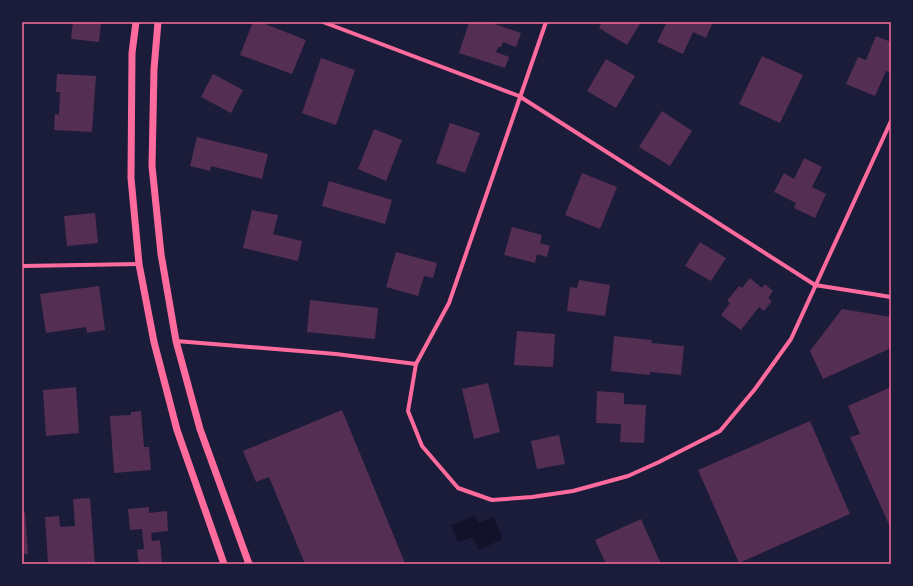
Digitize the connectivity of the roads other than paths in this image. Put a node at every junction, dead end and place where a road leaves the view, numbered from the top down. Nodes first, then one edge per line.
1 (136, 22) edge
2 (158, 22) edge
3 (323, 22) edge
4 (546, 22) edge
5 (519, 96) junction
6 (891, 121) edge
7 (139, 264) junction
8 (22, 266) edge
9 (815, 285) junction
10 (891, 297) edge
11 (176, 340) junction
12 (416, 364) junction
13 (224, 564) edge
14 (249, 564) edge

1 - 7 street
2 - 11 street
3 - 5 street
4 - 5 street
5 - 9 street
5 - 12 street
6 - 9 street
7 - 8 street
7 - 13 street
9 - 10 street
9 - 12 street
11 - 12 street
11 - 14 street

